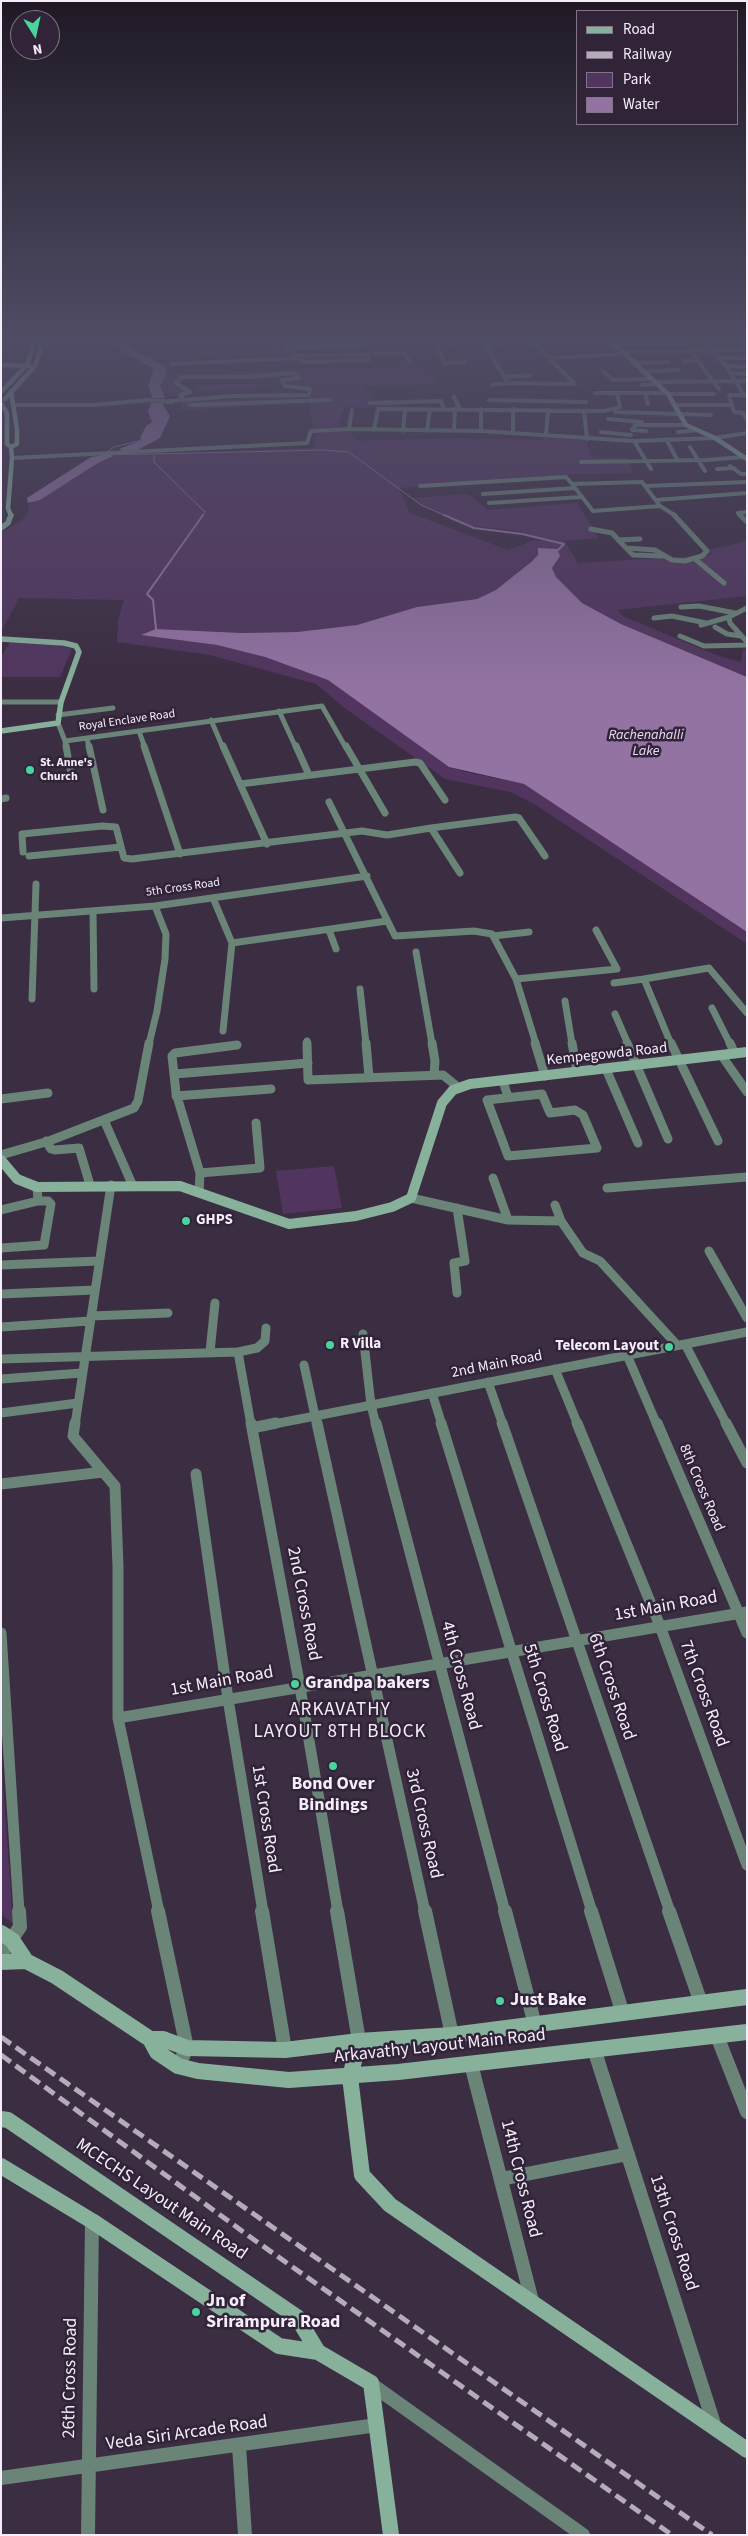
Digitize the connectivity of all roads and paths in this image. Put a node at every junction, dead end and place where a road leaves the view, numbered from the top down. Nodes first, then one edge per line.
1 (12, 453) edge
2 (89, 453) edge
3 (642, 453) edge
4 (674, 453) edge
5 (694, 453) edge
6 (12, 458) junction
7 (745, 458) edge
8 (698, 460) junction
9 (647, 461) junction
10 (678, 461) junction
11 (581, 462) dead end
12 (651, 469) dead end
13 (717, 470) dead end
14 (705, 471) dead end
15 (747, 474) edge
16 (747, 482) edge
17 (645, 483) junction
18 (420, 486) dead end
19 (574, 486) junction
20 (747, 493) edge
21 (483, 494) dead end
22 (581, 497) junction
23 (656, 500) junction
24 (489, 503) dead end
25 (660, 506) junction
26 (747, 512) edge
27 (747, 522) edge
28 (1, 528) edge
29 (590, 529) dead end
30 (640, 539) dead end
31 (618, 540) junction
32 (694, 559) junction
33 (724, 583) dead end
34 (744, 599) dead end
35 (747, 606) edge
36 (681, 607) dead end
37 (735, 613) junction
38 (729, 617) junction
39 (654, 618) dead end
40 (706, 624) junction
41 (690, 627) dead end
42 (715, 627) dead end
43 (680, 636) dead end
44 (741, 636) junction
45 (1, 639) edge
46 (747, 644) edge
47 (1, 702) edge
48 (61, 702) junction
49 (113, 708) dead end
50 (279, 711) junction
51 (58, 714) junction
52 (212, 720) junction
53 (58, 723) junction
54 (1, 731) edge
55 (139, 731) junction
56 (87, 738) junction
57 (65, 740) junction
58 (360, 768) junction
59 (310, 775) junction
60 (72, 779) dead end
61 (240, 784) junction
62 (445, 800) dead end
63 (329, 802) dead end
64 (103, 810) dead end
65 (385, 812) dead end
66 (431, 828) junction
67 (346, 834) junction
68 (267, 844) junction
69 (121, 847) junction
70 (26, 854) joint
71 (180, 854) junction
72 (545, 856) dead end
73 (460, 873) dead end
74 (367, 876) junction
75 (36, 884) dead end
76 (213, 898) junction
77 (155, 906) junction
78 (93, 911) junction
79 (34, 915) junction
80 (1, 918) edge
81 (387, 921) junction
82 (329, 930) junction
83 (596, 930) dead end
84 (530, 932) dead end
85 (493, 936) junction
86 (232, 944) junction
87 (336, 949) dead end
88 (416, 952) dead end
89 (516, 979) junction
90 (644, 979) junction
91 (614, 983) dead end
92 (94, 989) dead end
93 (360, 989) dead end
94 (32, 999) dead end
95 (565, 1001) dead end
96 (712, 1008) dead end
97 (747, 1013) edge
98 (615, 1014) dead end
99 (223, 1031) dead end
100 (307, 1041) dead end
101 (237, 1045) dead end
102 (747, 1052) edge
103 (736, 1054) junction
104 (722, 1056) junction
105 (678, 1062) junction
106 (308, 1063) junction
107 (636, 1066) junction
108 (606, 1069) junction
109 (577, 1071) junction
110 (175, 1074) junction
111 (434, 1076) junction
112 (545, 1076) junction
113 (369, 1077) junction
114 (513, 1080) junction
115 (503, 1081) junction
116 (459, 1088) junction
117 (271, 1089) dead end
118 (747, 1092) edge
119 (48, 1093) dead end
120 (176, 1096) junction
121 (508, 1096) junction
122 (518, 1096) junction
123 (1, 1099) edge
124 (104, 1120) junction
125 (256, 1123) dead end
126 (668, 1138) dead end
127 (718, 1141) dead end
128 (46, 1142) junction
129 (638, 1143) dead end
130 (1, 1155) edge
131 (1, 1160) edge
132 (200, 1173) junction
133 (493, 1178) dead end
134 (747, 1178) edge
135 (132, 1184) junction
136 (111, 1185) junction
137 (90, 1186) junction
138 (37, 1187) junction
139 (607, 1188) dead end
140 (199, 1194) junction
141 (410, 1198) junction
142 (38, 1201) junction
143 (555, 1206) dead end
144 (457, 1208) junction
145 (1, 1210) edge
146 (508, 1220) junction
147 (561, 1221) junction
148 (1, 1248) edge
149 (709, 1251) dead end
150 (99, 1262) junction
151 (1, 1265) edge
152 (95, 1290) junction
153 (457, 1292) dead end
154 (1, 1294) edge
155 (215, 1304) dead end
156 (168, 1313) dead end
157 (90, 1318) junction
158 (747, 1318) edge
159 (1, 1327) edge
160 (266, 1328) dead end
161 (747, 1332) edge
162 (364, 1334) dead end
163 (681, 1345) junction
164 (210, 1352) junction
165 (238, 1352) junction
166 (627, 1355) junction
167 (85, 1356) junction
168 (1, 1360) edge
169 (304, 1365) dead end
170 (555, 1369) junction
171 (82, 1373) junction
172 (1, 1378) edge
173 (488, 1382) junction
174 (432, 1393) junction
175 (78, 1403) junction
176 (371, 1405) junction
177 (1, 1413) edge
178 (314, 1416) junction
179 (252, 1428) junction
180 (747, 1463) edge
181 (103, 1472) junction
182 (196, 1474) dead end
183 (1, 1484) edge
184 (742, 1612) edge
185 (660, 1626) junction
186 (1, 1633) edge
187 (747, 1633) edge
188 (576, 1640) junction
189 (511, 1651) junction
190 (438, 1664) junction
191 (372, 1674) junction
192 (300, 1687) junction
193 (228, 1699) junction
194 (118, 1718) junction
195 (747, 1865) edge
196 (7, 1937) edge
197 (1, 1954) edge
198 (26, 1961) junction
199 (1, 1962) edge
200 (747, 1997) edge
201 (701, 2004) junction
202 (623, 2014) junction
203 (536, 2025) junction
204 (747, 2032) edge
205 (452, 2035) junction
206 (717, 2036) junction
207 (150, 2039) junction
208 (359, 2042) junction
209 (187, 2048) junction
210 (594, 2049) junction
211 (285, 2050) junction
212 (471, 2064) junction
213 (178, 2066) junction
214 (350, 2077) junction
215 (747, 2112) edge
216 (4, 2118) edge
217 (628, 2154) junction
218 (1, 2166) edge
219 (501, 2179) junction
220 (92, 2221) junction
221 (532, 2303) junction
222 (318, 2352) junction
223 (370, 2383) junction
224 (377, 2425) junction
225 (716, 2429) junction
226 (239, 2446) junction
227 (747, 2450) edge
228 (88, 2467) junction
229 (1, 2478) edge
230 (88, 2535) edge
231 (245, 2535) edge
232 (391, 2535) edge
233 (583, 2535) edge

1 - 6 street
2 - 6 street
3 - 9 street
4 - 10 street
5 - 8 street
6 - 28 street
7 - 8 street
8 - 10 street
8 - 14 street
9 - 10 street
9 - 11 street
9 - 12 street
13 - 15 street
16 - 17 street
17 - 19 street
17 - 23 street
18 - 19 street
19 - 21 street
19 - 22 street
20 - 23 street
22 - 24 street
22 - 25 street
23 - 25 street
25 - 32 street
26 - 27 street
29 - 31 street
30 - 31 street
31 - 32 street
32 - 33 street
34 - 35 street
35 - 37 street
36 - 37 street
37 - 38 street
38 - 40 street
38 - 44 street
39 - 40 street
40 - 41 street
42 - 44 street
43 - 46 street
44 - 46 street
45 - 48 street
47 - 48 street
48 - 51 street
49 - 51 street
50 - 52 street, Royal Enclave Road
50 - 58 street, Royal Enclave Road
50 - 59 street
51 - 53 street
52 - 55 street, Royal Enclave Road
52 - 61 street
53 - 54 street
53 - 57 street, Royal Enclave Road
55 - 56 street, Royal Enclave Road
55 - 71 street
56 - 57 street, Royal Enclave Road
56 - 64 street
57 - 60 street
58 - 59 street
58 - 62 street
58 - 65 street
59 - 61 street
61 - 68 street
63 - 67 street
66 - 67 street
66 - 72 street
66 - 73 street
67 - 68 street
67 - 74 street
68 - 71 street
69 - 70 street
69 - 70 street
69 - 71 street
74 - 76 street, 5th Cross Road
74 - 81 street
75 - 79 street
76 - 77 street, 5th Cross Road
76 - 86 street
77 - 78 street, 5th Cross Road
77 - 124 street
78 - 79 street, 5th Cross Road
78 - 92 street
79 - 80 street, 5th Cross Road
79 - 94 street
81 - 82 street
81 - 85 street
82 - 86 street
82 - 87 street
83 - 89 street
84 - 85 street
85 - 89 street
86 - 99 street
88 - 111 street
89 - 112 street
90 - 91 street
90 - 97 street
90 - 105 street
93 - 113 street
95 - 109 street
96 - 103 street
98 - 107 street
100 - 106 street
101 - 110 street
102 - 103 street, Kempegowda Road
103 - 104 street, Kempegowda Road
104 - 105 street, Kempegowda Road
104 - 118 street
105 - 107 street, Kempegowda Road
105 - 127 street
106 - 110 street
106 - 113 street
107 - 108 street, Kempegowda Road
107 - 126 street
108 - 109 street, Kempegowda Road
108 - 129 street
109 - 112 street, Kempegowda Road
110 - 120 street
111 - 113 street
111 - 116 street
112 - 114 street, Kempegowda Road
114 - 115 street, Kempegowda Road
114 - 122 street
115 - 116 street, Kempegowda Road
115 - 121 street
116 - 141 street
117 - 120 street
119 - 123 street
120 - 132 street
121 - 122 street
121 - 122 street
124 - 128 street
124 - 135 street
125 - 132 street
128 - 130 street
128 - 137 street
131 - 138 street
132 - 140 street
133 - 146 street
134 - 139 street
135 - 136 street
135 - 140 street
136 - 137 street
136 - 150 street
137 - 138 street
138 - 142 street
140 - 141 street
141 - 144 street
142 - 145 street
142 - 148 street
143 - 147 street
144 - 146 street
144 - 153 street
146 - 147 street
147 - 163 street
149 - 158 street
150 - 151 street
150 - 152 street
152 - 154 street
152 - 157 street
155 - 164 street
156 - 157 street
157 - 159 street
157 - 167 street
160 - 165 street
161 - 163 street, 2nd Main Road
162 - 176 street, 4th Cross Road
163 - 166 street, 2nd Main Road
163 - 180 street
164 - 165 street
164 - 167 street
165 - 179 street, 2nd Cross Road
166 - 170 street, 2nd Main Road
166 - 184 street, 8th Cross Road
167 - 168 street
167 - 171 street
169 - 178 street, 3rd Cross Road
170 - 173 street, 2nd Main Road
170 - 185 street, 7th Cross Road
171 - 172 street
171 - 175 street
173 - 174 street, 2nd Main Road
173 - 188 street, 6th Cross Road
174 - 176 street, 2nd Main Road
174 - 189 street, 5th Cross Road
175 - 177 street
175 - 181 street
176 - 178 street, 2nd Main Road
176 - 190 street, 4th Cross Road
178 - 179 street, 2nd Main Road
178 - 191 street, 3rd Cross Road
179 - 192 street, 2nd Cross Road
181 - 183 street
181 - 194 street
182 - 193 street, 1st Cross Road
184 - 185 street, 1st Main Road
184 - 187 street, 8th Cross Road
185 - 188 street, 1st Main Road
185 - 195 street, 7th Cross Road
186 - 196 street
188 - 189 street, 1st Main Road
188 - 201 street, 6th Cross Road
189 - 190 street, 1st Main Road
189 - 202 street, 5th Cross Road
190 - 191 street, 1st Main Road
190 - 203 street, 4th Cross Road
191 - 192 street, 1st Main Road
191 - 205 street, 3rd Cross Road
192 - 193 street, 1st Main Road
192 - 208 street, 2nd Cross Road
193 - 194 street, 1st Main Road
193 - 211 street, 1st Cross Road
194 - 209 street
196 - 197 street
196 - 198 street, Arkavathy Layout Main Road
198 - 199 street, Arkavathy Layout Main Road
198 - 207 street, Arkavathy Layout Main Road
200 - 201 street, Arkavathy Layout Main Road
201 - 202 street, Arkavathy Layout Main Road
202 - 203 street, Arkavathy Layout Main Road
203 - 205 street, Arkavathy Layout Main Road
204 - 206 street, Arkavathy Layout Main Road
205 - 208 street, Arkavathy Layout Main Road
206 - 210 street, Arkavathy Layout Main Road
206 - 215 street
207 - 209 street, Arkavathy Layout Main Road
207 - 213 street, Arkavathy Layout Main Road
208 - 211 street, Arkavathy Layout Main Road
208 - 214 street
209 - 211 street, Arkavathy Layout Main Road
209 - 213 street
210 - 212 street, Arkavathy Layout Main Road
210 - 217 street, 13th Cross Road
212 - 214 street, Arkavathy Layout Main Road
212 - 219 street, 14th Cross Road
213 - 214 street, Arkavathy Layout Main Road
214 - 221 street
216 - 222 street, MCECHS Layout Main Road
217 - 219 street
217 - 225 street, 13th Cross Road
218 - 220 street
219 - 221 street, 14th Cross Road
220 - 222 street
220 - 228 street, 26th Cross Road
221 - 225 street
222 - 223 street
223 - 224 street
223 - 233 street
224 - 226 street, Veda Siri Arcade Road
224 - 232 street
225 - 227 street
226 - 228 street, Veda Siri Arcade Road
226 - 231 street
228 - 229 street, Veda Siri Arcade Road
228 - 230 street, 26th Cross Road

